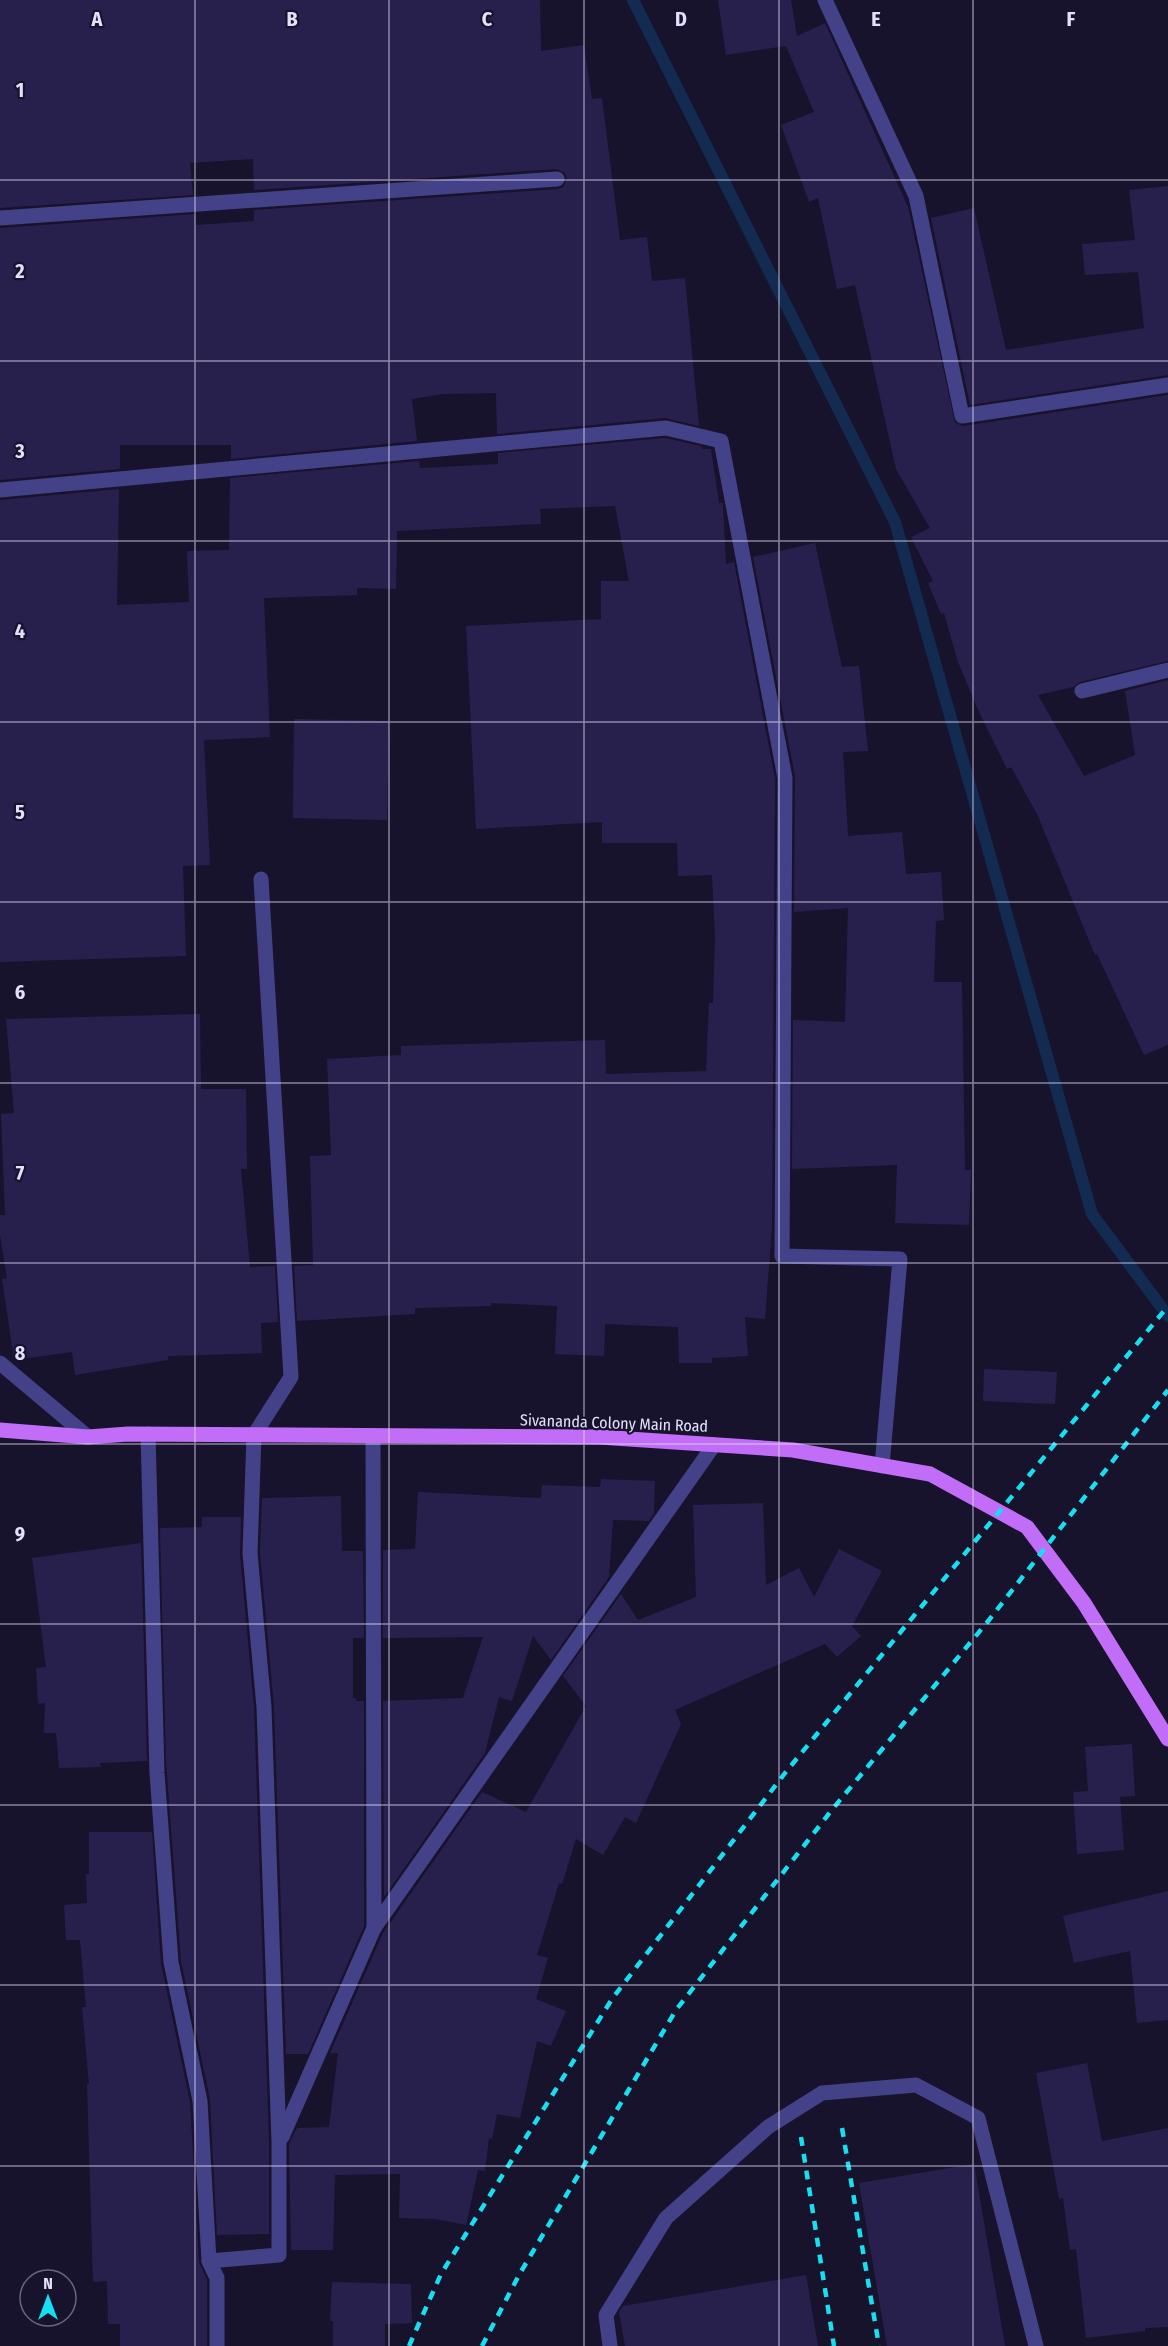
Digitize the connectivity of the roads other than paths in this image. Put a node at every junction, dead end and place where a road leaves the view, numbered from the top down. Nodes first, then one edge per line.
1 (825, 0) edge
2 (557, 179) dead end
3 (0, 218) edge
4 (1168, 385) edge
5 (0, 489) edge
6 (1168, 670) edge
7 (1082, 690) dead end
8 (261, 879) dead end
9 (0, 1363) edge
10 (0, 1430) edge
11 (148, 1434) junction
12 (254, 1435) junction
13 (88, 1437) junction
14 (373, 1437) junction
15 (714, 1444) junction
16 (882, 1466) junction
17 (1168, 1739) edge
18 (374, 1928) junction
19 (279, 2142) junction
20 (209, 2260) junction
21 (217, 2346) edge
22 (610, 2346) edge
23 (1036, 2346) edge

1 - 4 street
2 - 3 street
5 - 16 street
6 - 7 street
8 - 12 street
9 - 13 street
10 - 13 main road, Sivananda Colony Main Road
11 - 12 main road, Sivananda Colony Main Road
11 - 13 main road, Sivananda Colony Main Road
11 - 20 street
12 - 14 main road, Sivananda Colony Main Road
12 - 19 street
14 - 15 main road, Sivananda Colony Main Road
14 - 18 street
15 - 16 main road, Sivananda Colony Main Road
15 - 18 street
16 - 17 main road, Sivananda Colony Main Road
18 - 19 street
19 - 20 street
20 - 21 street
22 - 23 street

